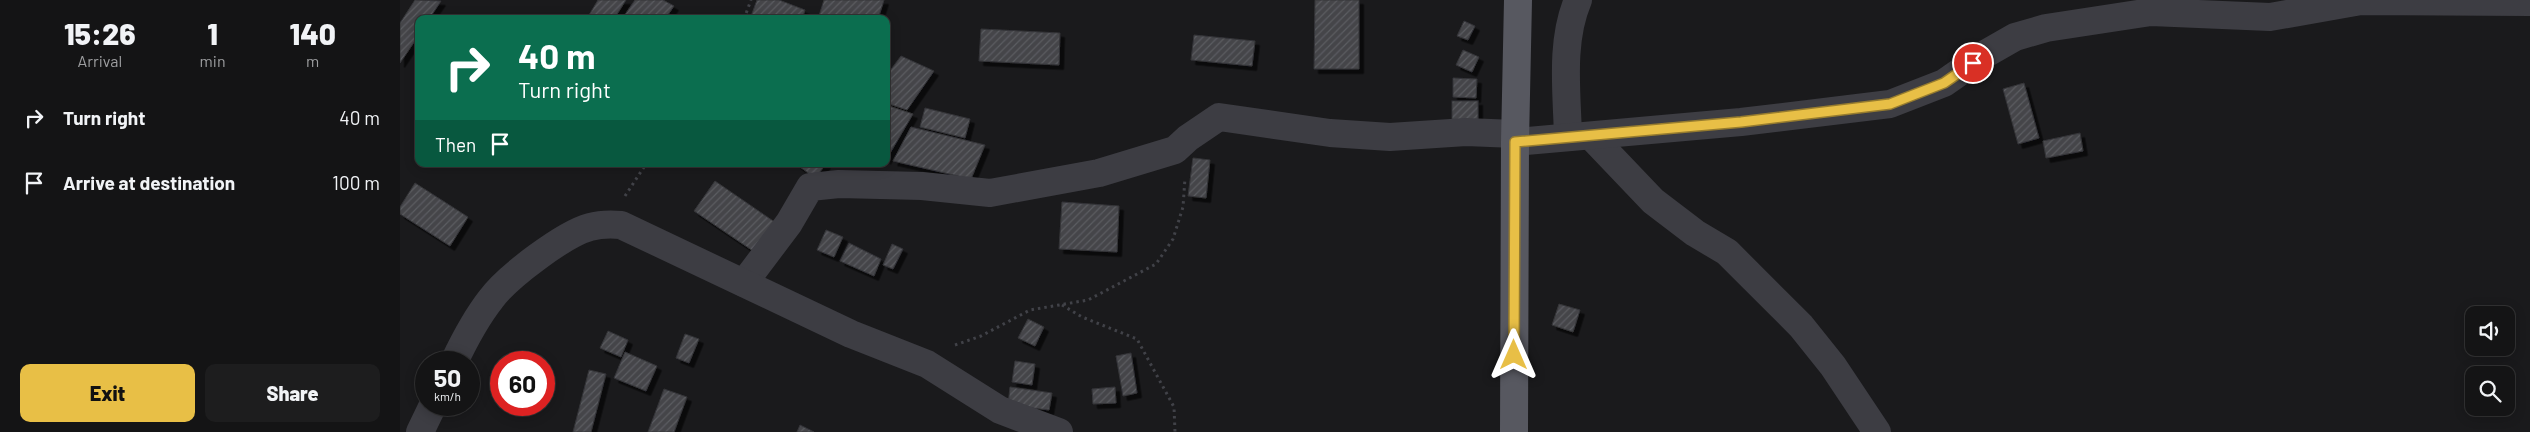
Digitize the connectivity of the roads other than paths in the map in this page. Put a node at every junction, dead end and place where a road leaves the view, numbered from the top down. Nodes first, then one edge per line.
1 (1518, 0) edge
2 (1578, 0) edge
3 (2530, 2) edge
4 (1579, 136) junction
5 (1515, 138) junction
6 (744, 283) junction
7 (460, 351) edge
8 (428, 416) edge
9 (420, 432) edge
10 (1058, 432) edge
11 (1514, 432) edge
12 (1877, 432) edge

1 - 5 main road
2 - 4 street
3 - 4 street
4 - 5 street
4 - 12 street
5 - 6 street
5 - 11 main road
6 - 7 street
6 - 10 street
8 - 9 street

